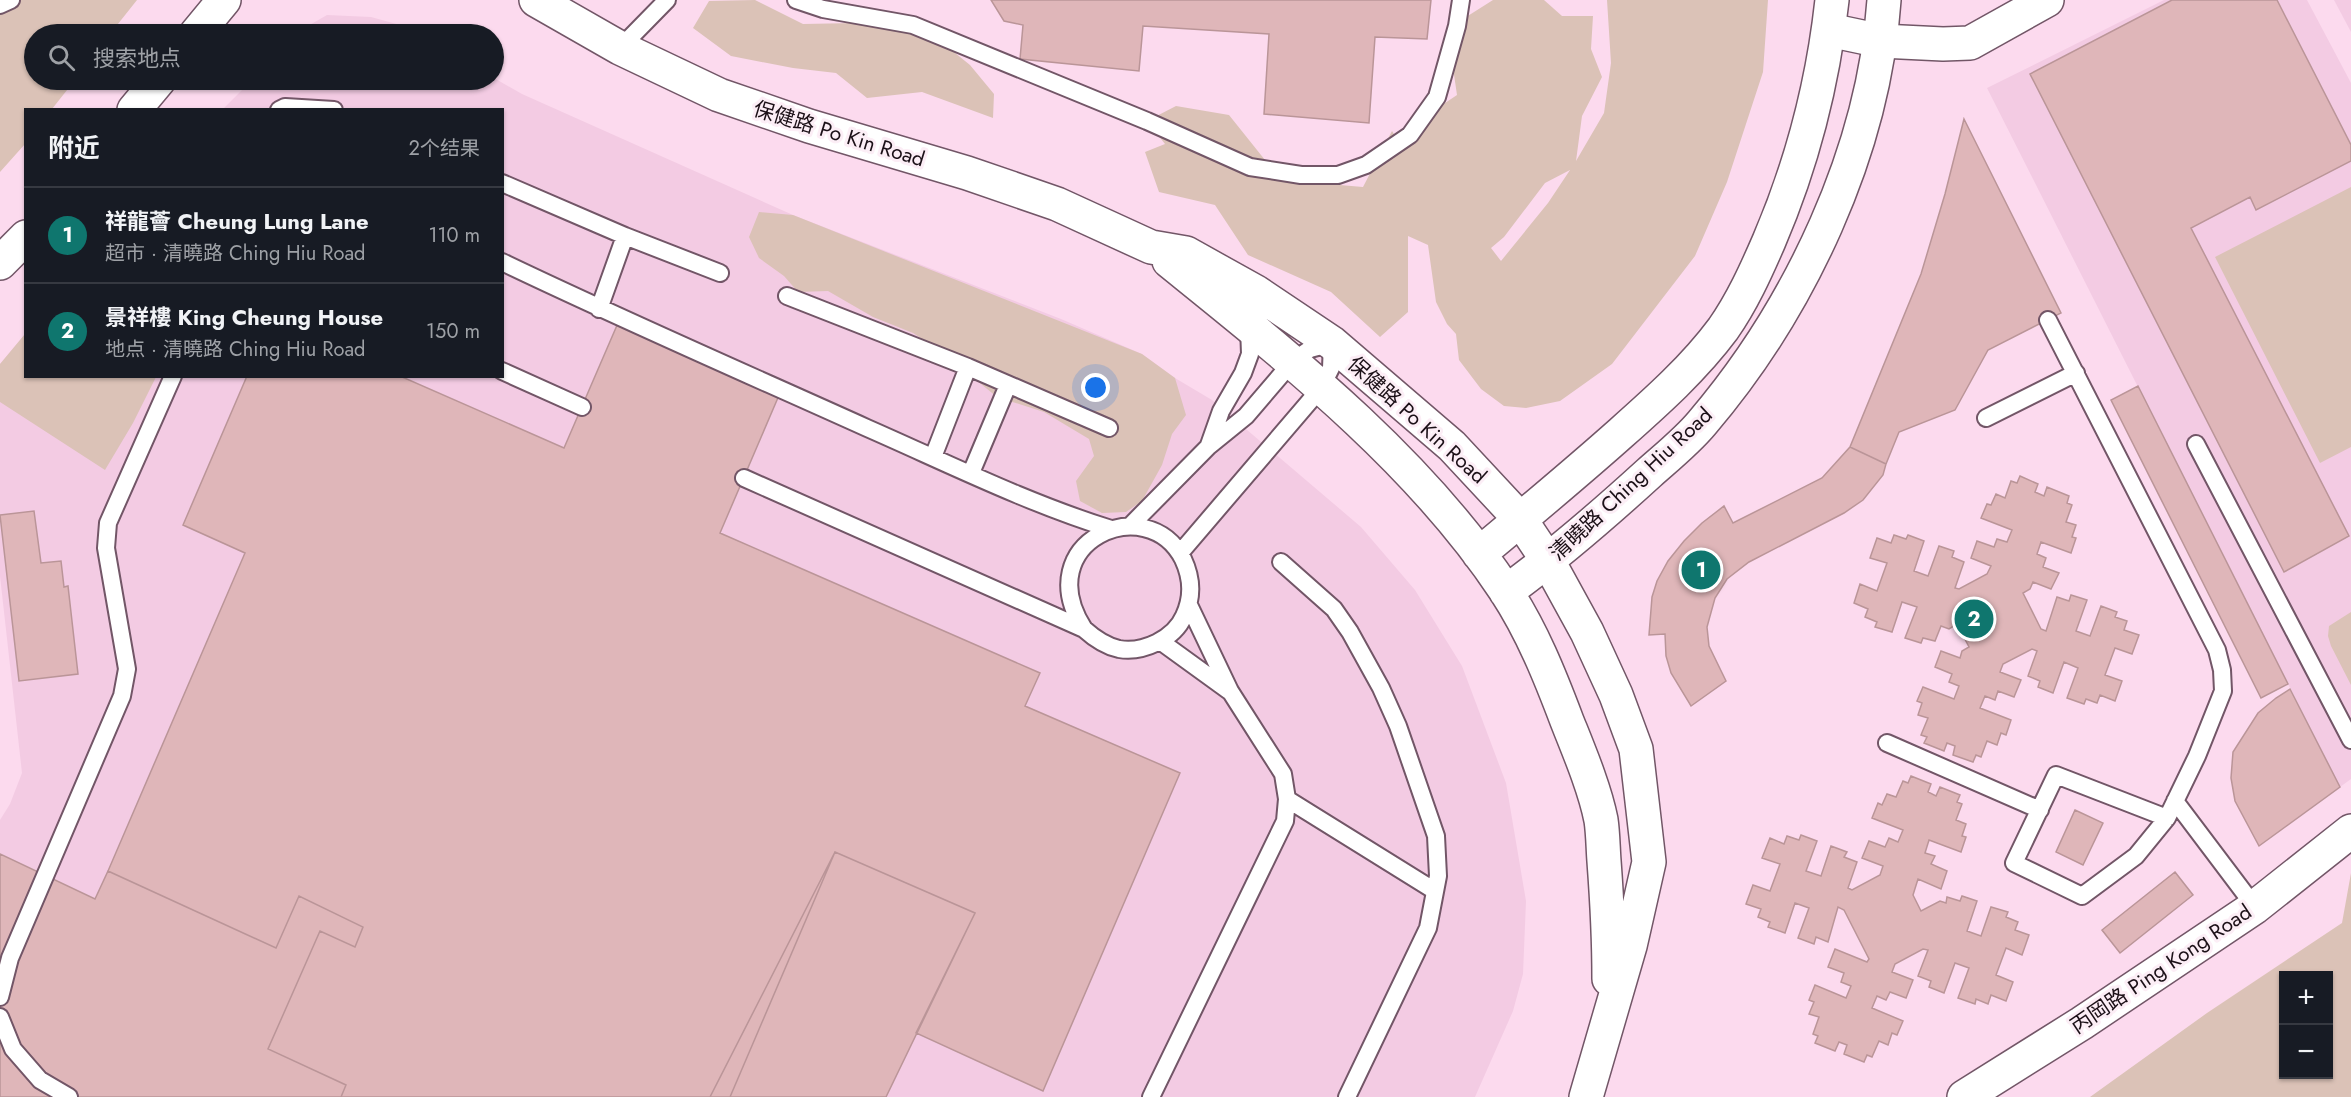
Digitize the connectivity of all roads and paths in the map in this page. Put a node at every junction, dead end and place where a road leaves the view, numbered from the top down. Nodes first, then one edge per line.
1 (10, 0) edge
2 (224, 0) edge
3 (537, 0) edge
4 (667, 0) edge
5 (796, 0) edge
6 (1461, 0) edge
7 (1884, 0) edge
8 (2047, 0) edge
9 (0, 5) edge
10 (1830, 15) edge
11 (204, 24) edge
12 (1881, 41) junction
13 (620, 48) junction
14 (151, 90) edge
15 (136, 108) edge
16 (283, 108) edge
17 (301, 108) edge
18 (504, 184) edge
19 (626, 236) junction
20 (24, 239) edge
21 (1151, 247) junction
22 (0, 263) edge
23 (504, 263) edge
24 (720, 273) dead end
25 (787, 296) dead end
26 (599, 309) junction
27 (2048, 320) dead end
28 (1249, 326) junction
29 (1332, 343) junction
30 (1293, 361) junction
31 (968, 367) junction
32 (504, 372) edge
33 (2076, 373) junction
34 (172, 378) edge
35 (1008, 385) junction
36 (1321, 388) junction
37 (582, 407) dead end
38 (1986, 418) dead end
39 (1109, 428) dead end
40 (2196, 444) dead end
41 (1209, 446) junction
42 (933, 457) junction
43 (971, 473) junction
44 (744, 478) dead end
45 (1520, 519) junction
46 (1130, 526) junction
47 (1110, 529) junction
48 (1180, 553) junction
49 (1479, 554) junction
50 (1548, 561) junction
51 (1281, 562) dead end
52 (1506, 592) junction
53 (1189, 605) junction
54 (1084, 629) junction
55 (1160, 641) junction
56 (1230, 691) junction
57 (2351, 740) edge
58 (1887, 743) dead end
59 (1287, 799) junction
60 (2175, 801) junction
61 (2040, 810) junction
62 (2167, 818) junction
63 (2351, 831) edge
64 (1435, 891) junction
65 (2255, 907) junction
66 (0, 997) edge
67 (0, 1017) edge
68 (1608, 1023) junction
69 (69, 1097) edge
70 (1151, 1097) edge
71 (1347, 1097) edge
72 (1586, 1097) edge
73 (1965, 1097) edge

1 - 9 lane
2 - 11 street
3 - 13 street, 保健路 Po Kin Road
4 - 13 lane
5 - 6 lane
7 - 12 street, 清曉路 Ching Hiu Road
8 - 12 street
10 - 12 street
10 - 45 street, 清曉路 Ching Hiu Road
12 - 50 street, 清曉路 Ching Hiu Road
13 - 21 street, 保健路 Po Kin Road
14 - 15 street
16 - 17 lane
18 - 19 lane
19 - 24 lane
19 - 26 lane
20 - 22 street
21 - 28 street, 保健路 Po Kin Road
21 - 29 street, 保健路 Po Kin Road
23 - 26 lane
25 - 31 lane
26 - 42 lane
27 - 33 lane
28 - 30 street, 保健路 Po Kin Road
28 - 41 lane
29 - 30 lane
29 - 36 lane
29 - 45 street, 保健路 Po Kin Road
30 - 36 street, 保健路 Po Kin Road
30 - 41 lane
31 - 35 lane
31 - 42 lane
32 - 37 lane
33 - 38 lane
33 - 60 lane
34 - 66 lane
35 - 39 lane
35 - 43 lane
36 - 48 lane
36 - 49 street, 保健路 Po Kin Road
40 - 57 lane
41 - 46 lane
42 - 43 lane
43 - 47 lane
44 - 54 lane
45 - 49 street, 清曉路 Ching Hiu Road
45 - 50 street, 保健路 Po Kin Road
46 - 47 lane
46 - 48 lane
47 - 54 lane
48 - 53 lane
49 - 52 street, 保健路 Po Kin Road
50 - 52 street, 清曉路 Ching Hiu Road
50 - 68 street, 保健路 Po Kin Road
51 - 64 lane
52 - 68 street, 保健路 Po Kin Road
53 - 55 lane
53 - 56 lane
54 - 55 lane
55 - 56 lane
56 - 59 lane
58 - 61 lane
59 - 64 lane
59 - 70 lane
60 - 62 lane
60 - 65 lane
61 - 62 lane
61 - 62 lane
63 - 65 street, 丙岡路 Ping Kong Road
64 - 71 lane
65 - 73 street, 丙岡路 Ping Kong Road
67 - 69 lane
68 - 72 street, 保健路 Po Kin Road

